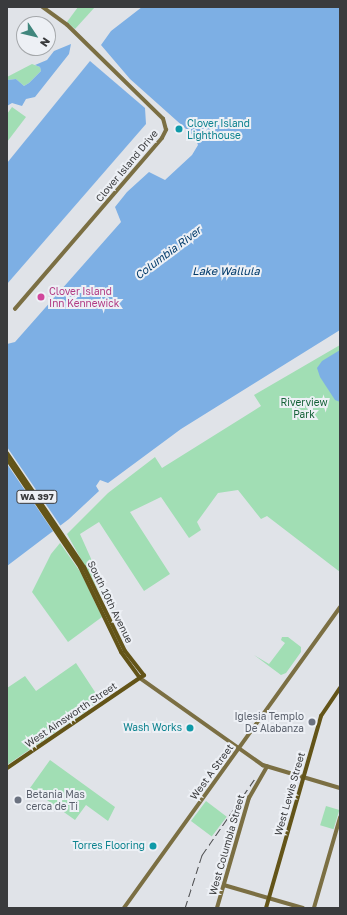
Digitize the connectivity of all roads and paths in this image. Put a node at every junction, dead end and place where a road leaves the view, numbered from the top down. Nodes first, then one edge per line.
1 (42, 7) edge
2 (15, 309) dead end
3 (7, 453) edge
4 (7, 458) edge
5 (66, 543) junction
6 (340, 607) edge
7 (143, 678) junction
8 (340, 688) edge
9 (239, 748) junction
10 (267, 767) junction
11 (7, 768) edge
12 (303, 778) junction
13 (340, 788) edge
14 (340, 818) edge
15 (224, 885) junction
16 (269, 898) junction
17 (124, 908) edge
18 (217, 908) edge
19 (266, 908) edge
20 (303, 908) edge
21 (314, 908) edge

1 - 2 street, Clover Island Drive
3 - 5 main road, South 10th Avenue / WA 397
4 - 5 main road, South 10th Avenue / WA 397
5 - 7 main road, South 10th Avenue / WA 397
6 - 9 street, West A Street
7 - 9 street, South 10th Avenue
7 - 11 main road, West Ainsworth Street
8 - 12 main road, West Lewis Street
9 - 10 street, South 10th Avenue
9 - 17 street, West A Street
10 - 12 street, South 10th Avenue
10 - 15 street, West Columbia Street
12 - 13 street, South 10th Avenue
12 - 16 main road, West Lewis Street
14 - 21 street
15 - 16 street
15 - 18 street, West Columbia Street
16 - 19 main road, West Lewis Street
16 - 20 street

